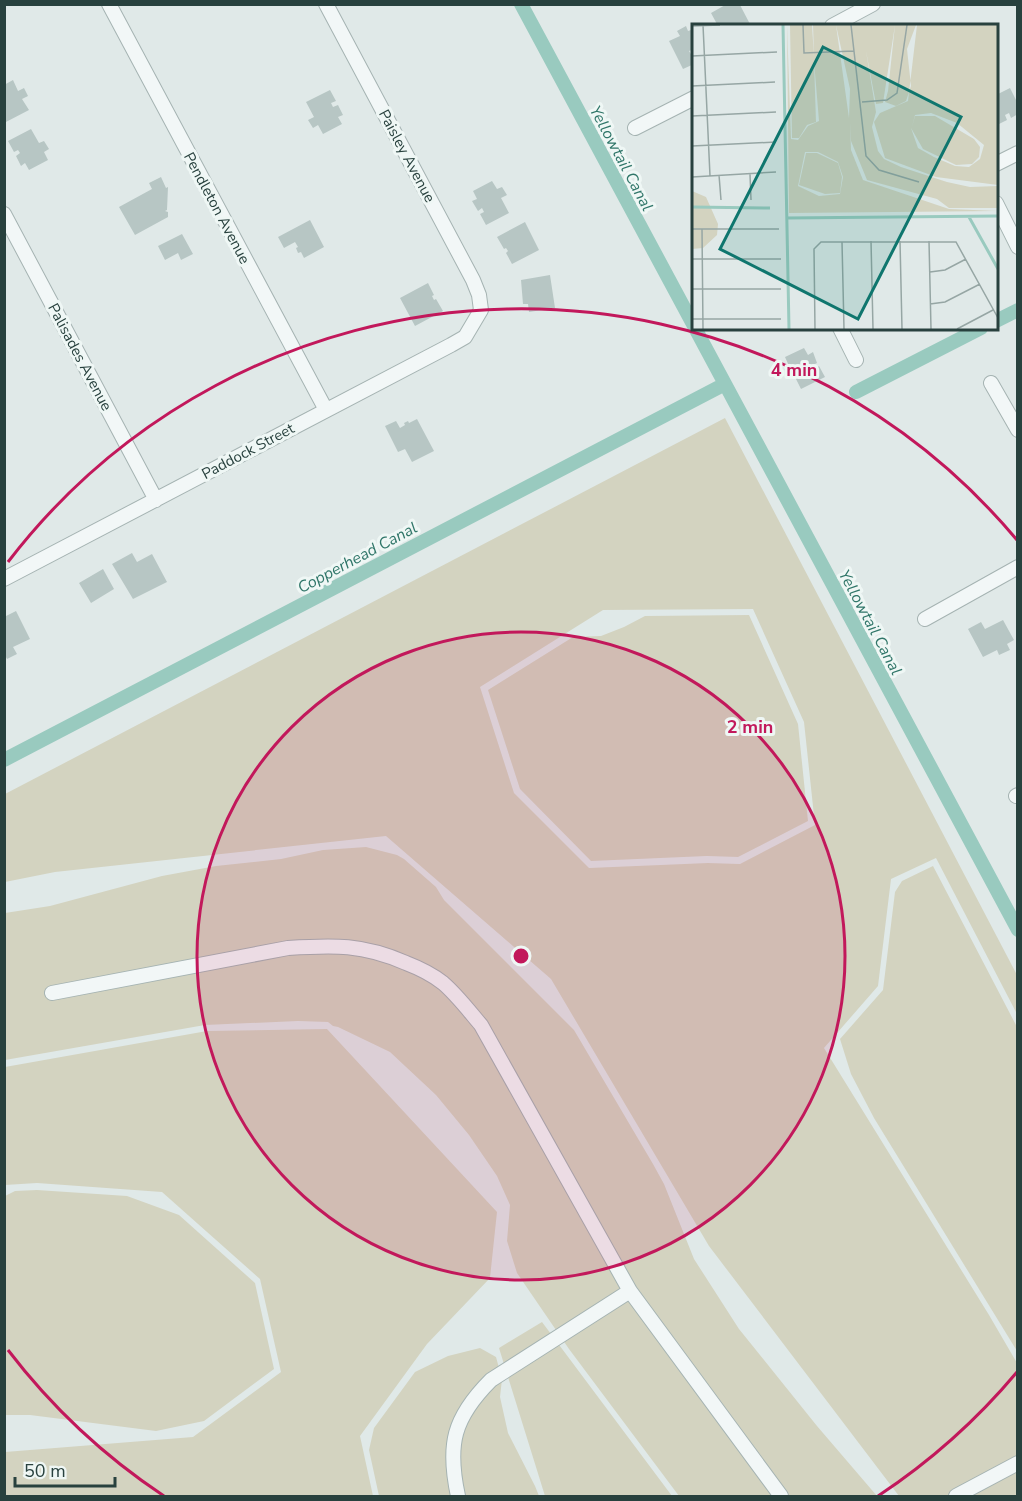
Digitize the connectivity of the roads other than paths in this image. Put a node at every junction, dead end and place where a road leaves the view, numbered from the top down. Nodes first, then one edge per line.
1 (109, 4) edge
2 (326, 4) edge
3 (873, 4) edge
4 (836, 24) edge
5 (692, 99) edge
6 (635, 128) dead end
7 (1017, 153) edge
8 (998, 163) edge
9 (998, 207) edge
10 (4, 214) edge
11 (1017, 246) edge
12 (481, 310) joint
13 (841, 330) edge
14 (856, 360) dead end
15 (991, 383) dead end
16 (326, 410) junction
17 (1017, 430) edge
18 (156, 500) junction
19 (1017, 567) edge
20 (4, 579) edge
21 (925, 619) dead end
22 (52, 993) dead end
23 (630, 1291) junction
24 (1017, 1463) edge
25 (458, 1497) edge
26 (782, 1497) edge
27 (956, 1497) edge

1 - 16 street, Pendleton Avenue
2 - 12 street, Paisley Avenue
3 - 4 street
5 - 6 street
7 - 8 street
9 - 11 street
10 - 18 street, Palisades Avenue
12 - 16 street, Paddock Street
13 - 14 street
15 - 17 street
16 - 18 street, Paddock Street
18 - 20 street, Paddock Street
19 - 21 street
22 - 23 street
23 - 25 street
23 - 26 street
24 - 27 street

